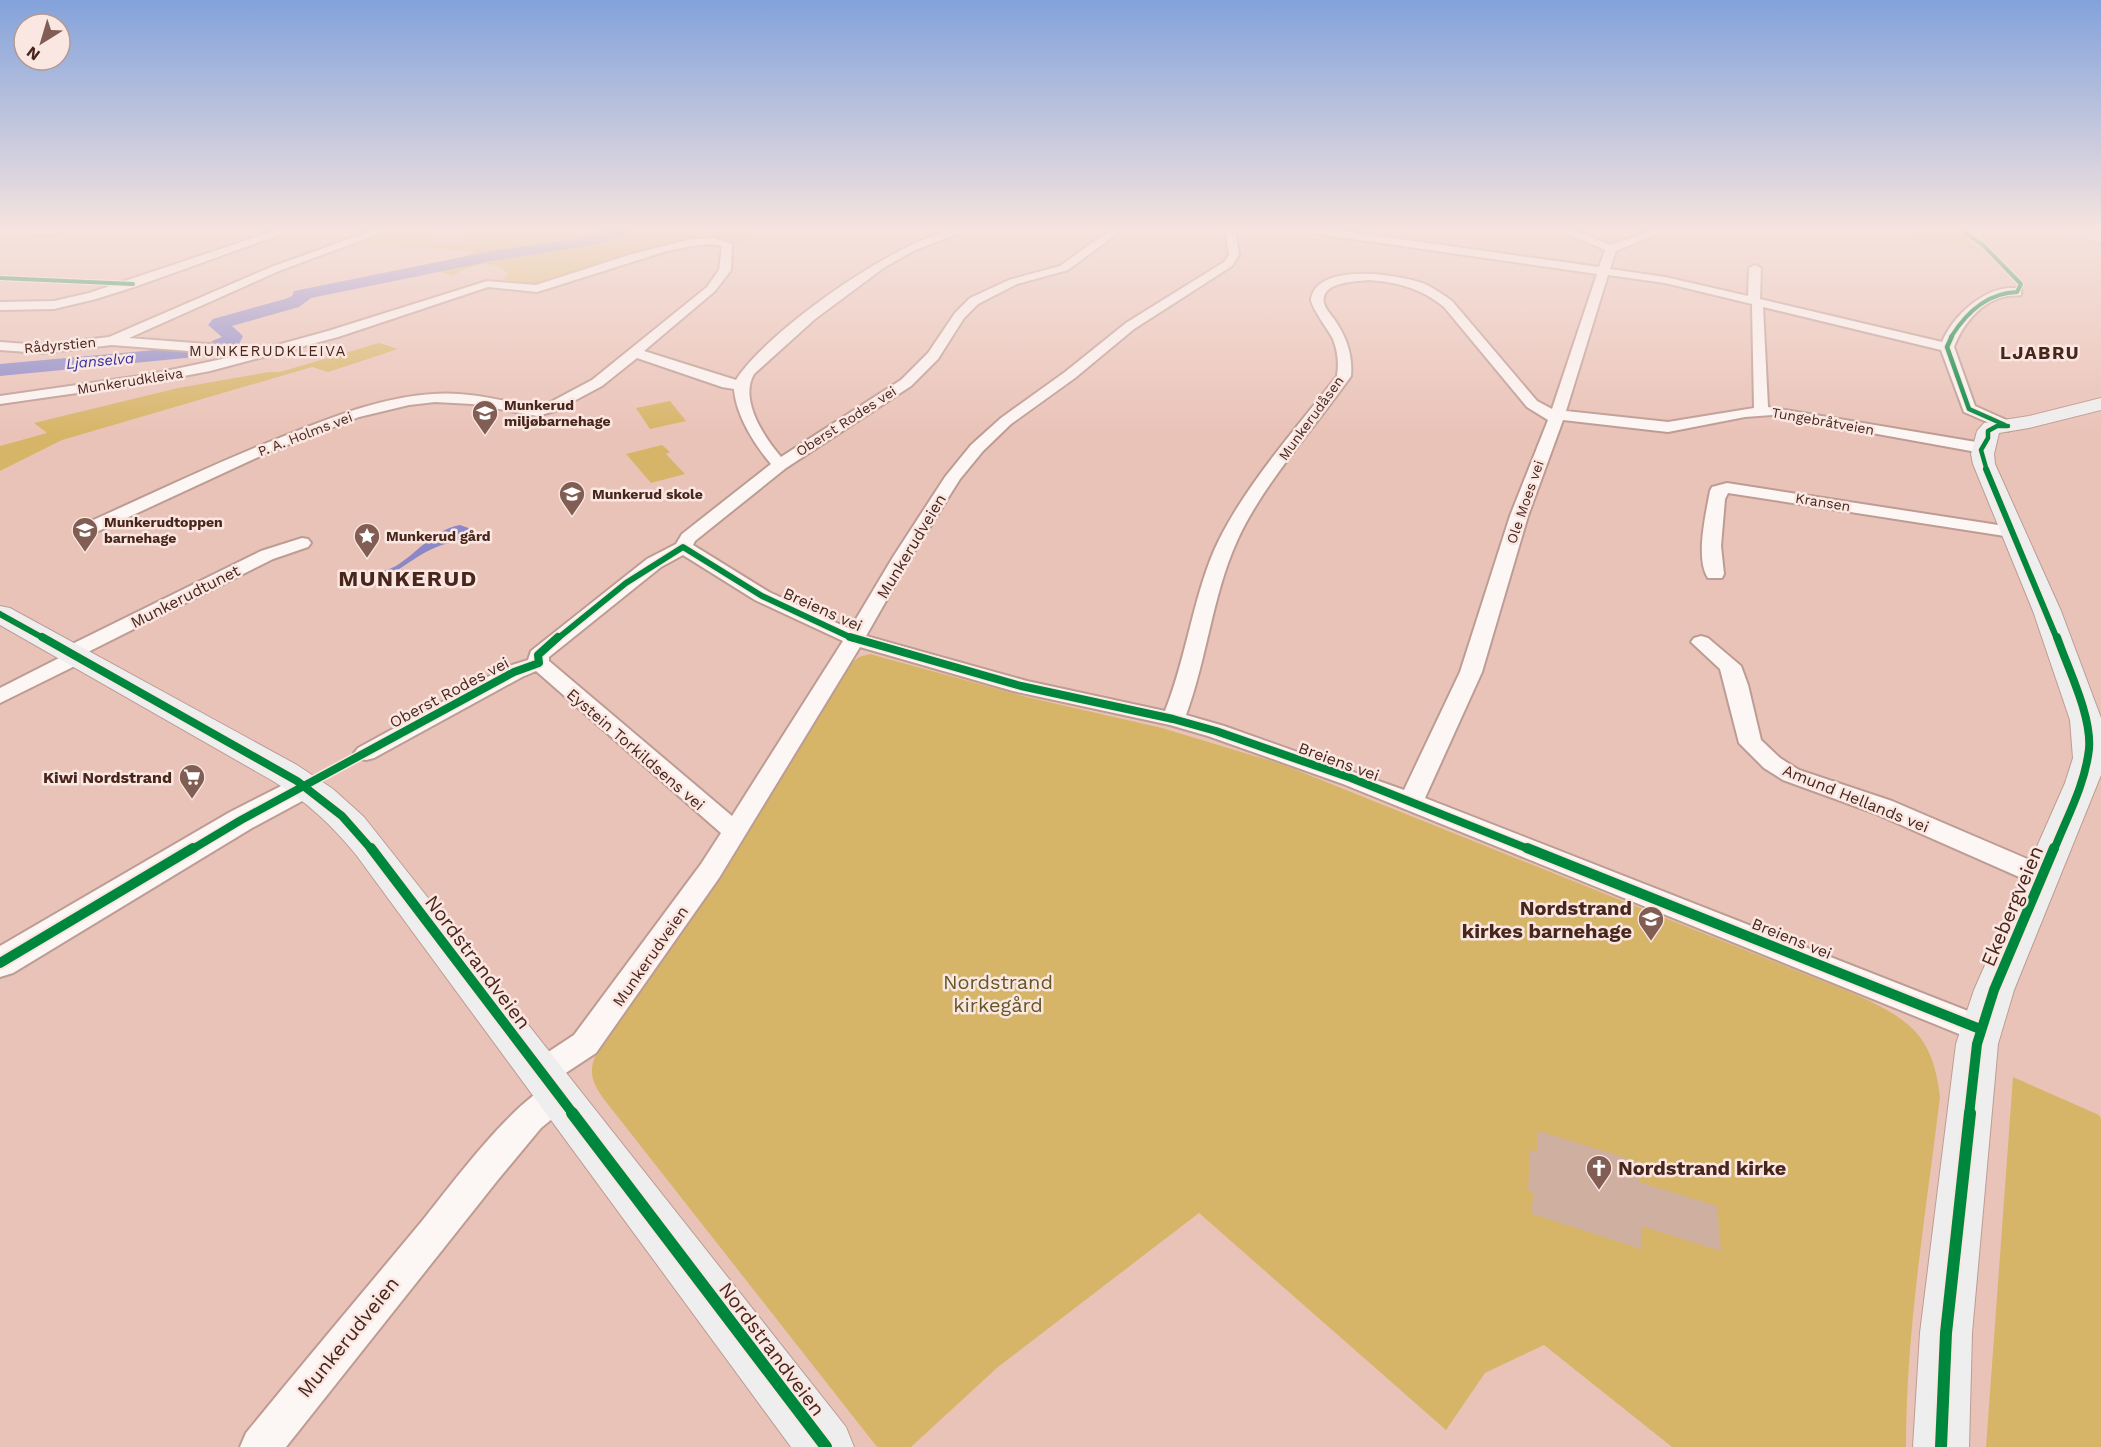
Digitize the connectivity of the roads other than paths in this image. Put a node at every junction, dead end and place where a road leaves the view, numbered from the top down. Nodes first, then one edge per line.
1 (86, 298) edge
2 (209, 298) edge
3 (446, 298) edge
4 (700, 298) edge
5 (837, 298) edge
6 (981, 298) edge
7 (1173, 298) edge
8 (1320, 298) edge
9 (1441, 298) edge
10 (1597, 298) edge
11 (1743, 298) edge
12 (1759, 298) edge
13 (1997, 298) edge
14 (1759, 301) junction
15 (0, 306) edge
16 (112, 341) junction
17 (0, 346) edge
18 (1947, 347) junction
19 (263, 353) junction
20 (636, 353) junction
21 (741, 385) junction
22 (0, 400) edge
23 (2101, 404) edge
24 (1761, 411) junction
25 (1556, 416) junction
26 (2008, 426) junction
27 (1985, 443) junction
28 (780, 465) junction
29 (86, 530) dead end
30 (2011, 532) junction
31 (302, 543) dead end
32 (683, 547) junction
33 (1715, 574) dead end
34 (0, 614) edge
35 (854, 639) junction
36 (1701, 642) dead end
37 (74, 655) junction
38 (539, 663) junction
39 (0, 696) edge
40 (1173, 719) junction
41 (366, 753) dead end
42 (306, 786) junction
43 (1411, 802) junction
44 (735, 832) junction
45 (2044, 877) junction
46 (0, 963) edge
47 (1980, 1029) junction
48 (550, 1084) junction
49 (260, 1447) edge
50 (826, 1447) edge
51 (1941, 1447) edge

1 - 15 street
2 - 16 street
3 - 19 street, Munkerudkleiva
4 - 20 street, Munkerudkleiva
5 - 21 street
6 - 28 street, Oberst Rodes vei
7 - 35 street, Munkerudveien
8 - 40 street, Munkerudåsen
9 - 25 street, Munkerudåsen
10 - 25 street, Ole Moes vei
11 - 14 street
12 - 14 street
13 - 18 street
14 - 18 street
14 - 24 street
16 - 17 street, Rådyrstien
16 - 19 street, Rådyrstien
18 - 26 street
19 - 22 street, Munkerudkleiva
20 - 21 street
20 - 29 street, P. A. Holms vei
21 - 28 street
23 - 26 main road
24 - 25 street, Tungebråtveien
24 - 27 street, Tungebråtveien
25 - 43 street, Ole Moes vei
26 - 27 main road
27 - 30 main road, Ekebergveien
28 - 32 street, Oberst Rodes vei
30 - 33 street, Kransen
30 - 45 main road, Ekebergveien
31 - 37 street, Munkerudtunet
32 - 35 street, Breiens vei
32 - 38 street, Oberst Rodes vei
34 - 37 main road, Nordstrandveien
35 - 40 street, Breiens vei
35 - 44 street, Munkerudveien
36 - 45 street, Amund Hellands vei
37 - 39 street, Munkerudtunet
37 - 42 main road, Nordstrandveien
38 - 41 street, Oberst Rodes vei
38 - 44 street, Eystein Torkildsens vei
40 - 43 street, Breiens vei
42 - 46 street
42 - 48 main road, Nordstrandveien
43 - 47 street, Breiens vei
44 - 48 street, Munkerudveien
45 - 47 main road, Ekebergveien
47 - 51 main road, Ekebergveien
48 - 49 street, Munkerudveien
48 - 50 main road, Nordstrandveien

